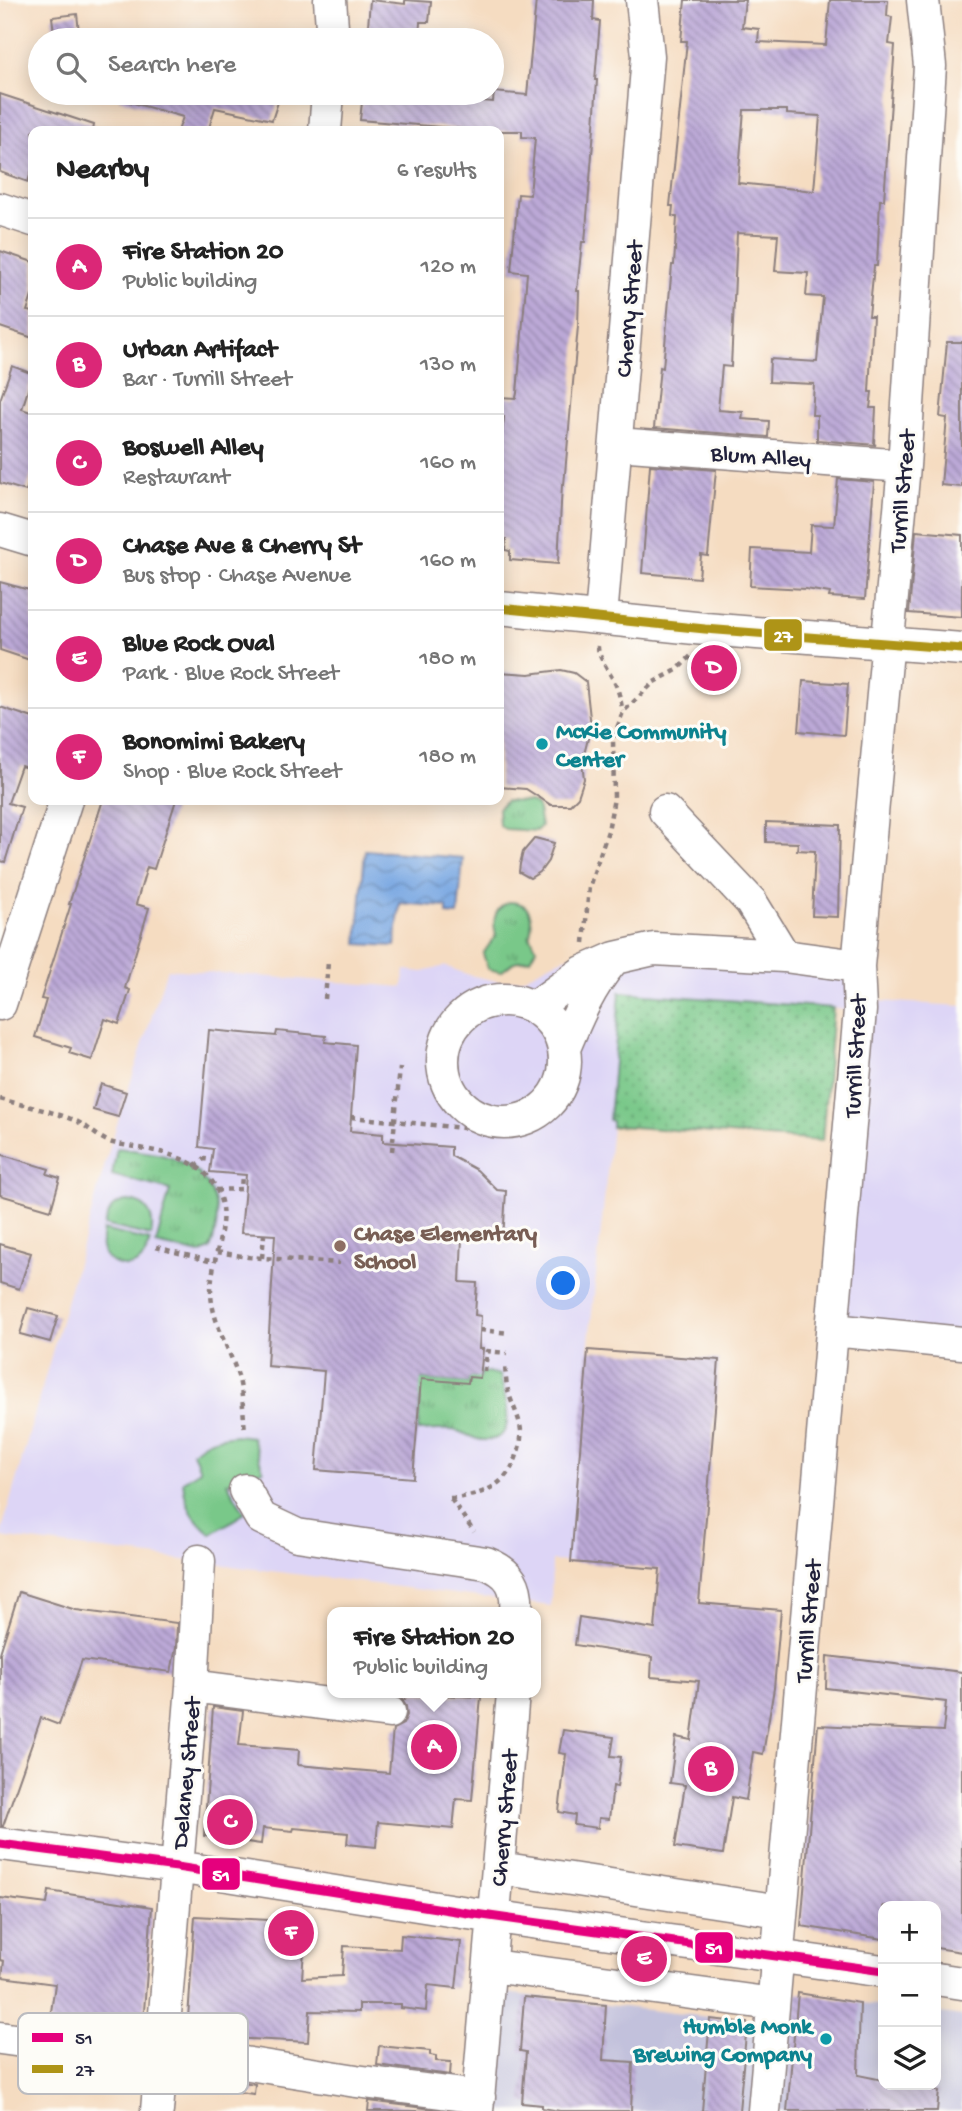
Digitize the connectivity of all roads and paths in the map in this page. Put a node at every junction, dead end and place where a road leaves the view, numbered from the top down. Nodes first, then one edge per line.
1 (330, 0) edge
2 (642, 0) edge
3 (923, 0) edge
4 (332, 28) edge
5 (327, 105) edge
6 (325, 126) edge
7 (0, 209) edge
8 (28, 217) edge
9 (617, 443) junction
10 (904, 466) junction
11 (0, 530) edge
12 (28, 538) edge
13 (504, 608) edge
14 (601, 618) junction
15 (705, 629) junction
16 (887, 642) junction
17 (962, 649) edge
18 (623, 712) junction
19 (64, 805) edge
20 (665, 811) dead end
21 (584, 951) dead end
22 (784, 956) junction
23 (615, 958) junction
24 (328, 962) dead end
25 (858, 966) junction
26 (325, 999) dead end
27 (0, 1004) edge
28 (535, 1007) junction
29 (565, 1046) junction
30 (400, 1068) dead end
31 (0, 1099) edge
32 (351, 1117) dead end
33 (395, 1122) junction
34 (464, 1128) dead end
35 (392, 1151) dead end
36 (212, 1160) dead end
37 (194, 1166) junction
38 (242, 1175) dead end
39 (216, 1190) junction
40 (264, 1235) dead end
41 (156, 1247) dead end
42 (217, 1252) junction
43 (262, 1258) junction
44 (213, 1262) junction
45 (339, 1263) dead end
46 (480, 1330) dead end
47 (833, 1330) junction
48 (509, 1333) dead end
49 (962, 1343) edge
50 (507, 1353) dead end
51 (505, 1367) dead end
52 (485, 1372) dead end
53 (245, 1431) dead end
54 (245, 1490) dead end
55 (476, 1534) dead end
56 (199, 1561) dead end
57 (517, 1607) edge
58 (192, 1686) junction
59 (513, 1698) edge
60 (389, 1712) dead end
61 (0, 1844) edge
62 (177, 1867) junction
63 (499, 1868) junction
64 (780, 1911) junction
65 (495, 1916) junction
66 (776, 1955) junction
67 (491, 1966) junction
68 (878, 1970) edge
69 (941, 1980) edge
70 (962, 1983) edge
71 (772, 2004) junction
72 (165, 2013) edge
73 (0, 2038) edge
74 (18, 2040) edge
75 (248, 2067) edge
76 (478, 2104) edge
77 (764, 2111) edge

1 - 4 street
2 - 9 street, Cherry Street
3 - 10 street, Turrill Street
5 - 6 street
7 - 8 street
9 - 10 street, Blum Alley
9 - 14 street, Cherry Street
10 - 16 street, Turrill Street
11 - 12 street
13 - 14 street
14 - 15 street
14 - 18 path
15 - 16 street
15 - 18 path
16 - 17 street
16 - 25 street, Turrill Street
18 - 21 path
19 - 27 street
20 - 22 street
22 - 23 street
22 - 25 street
23 - 28 street
23 - 29 street
24 - 26 path
25 - 47 street, Turrill Street
28 - 29 street
28 - 29 street
30 - 33 path
31 - 37 path
32 - 33 path
33 - 34 path
33 - 35 path
36 - 37 path
37 - 39 path
38 - 39 path
39 - 42 path
40 - 43 path
41 - 44 path
42 - 43 path
42 - 44 path
43 - 45 path
44 - 53 path
46 - 48 path
47 - 49 street
47 - 64 street, Turrill Street
50 - 52 path
51 - 55 path
54 - 57 street
56 - 58 street, Delaney Street
58 - 60 street
58 - 62 street, Delaney Street
59 - 63 street, Cherry Street
61 - 62 street
62 - 65 street
62 - 72 street, Delaney Street
63 - 64 street
63 - 65 street, Cherry Street
64 - 66 street, Turrill Street
65 - 66 street
65 - 67 street, Cherry Street
66 - 68 street
66 - 71 street, Turrill Street
67 - 71 street
67 - 76 street, Cherry Street
69 - 70 street
71 - 77 street, Turrill Street
73 - 74 street
75 - 76 street

